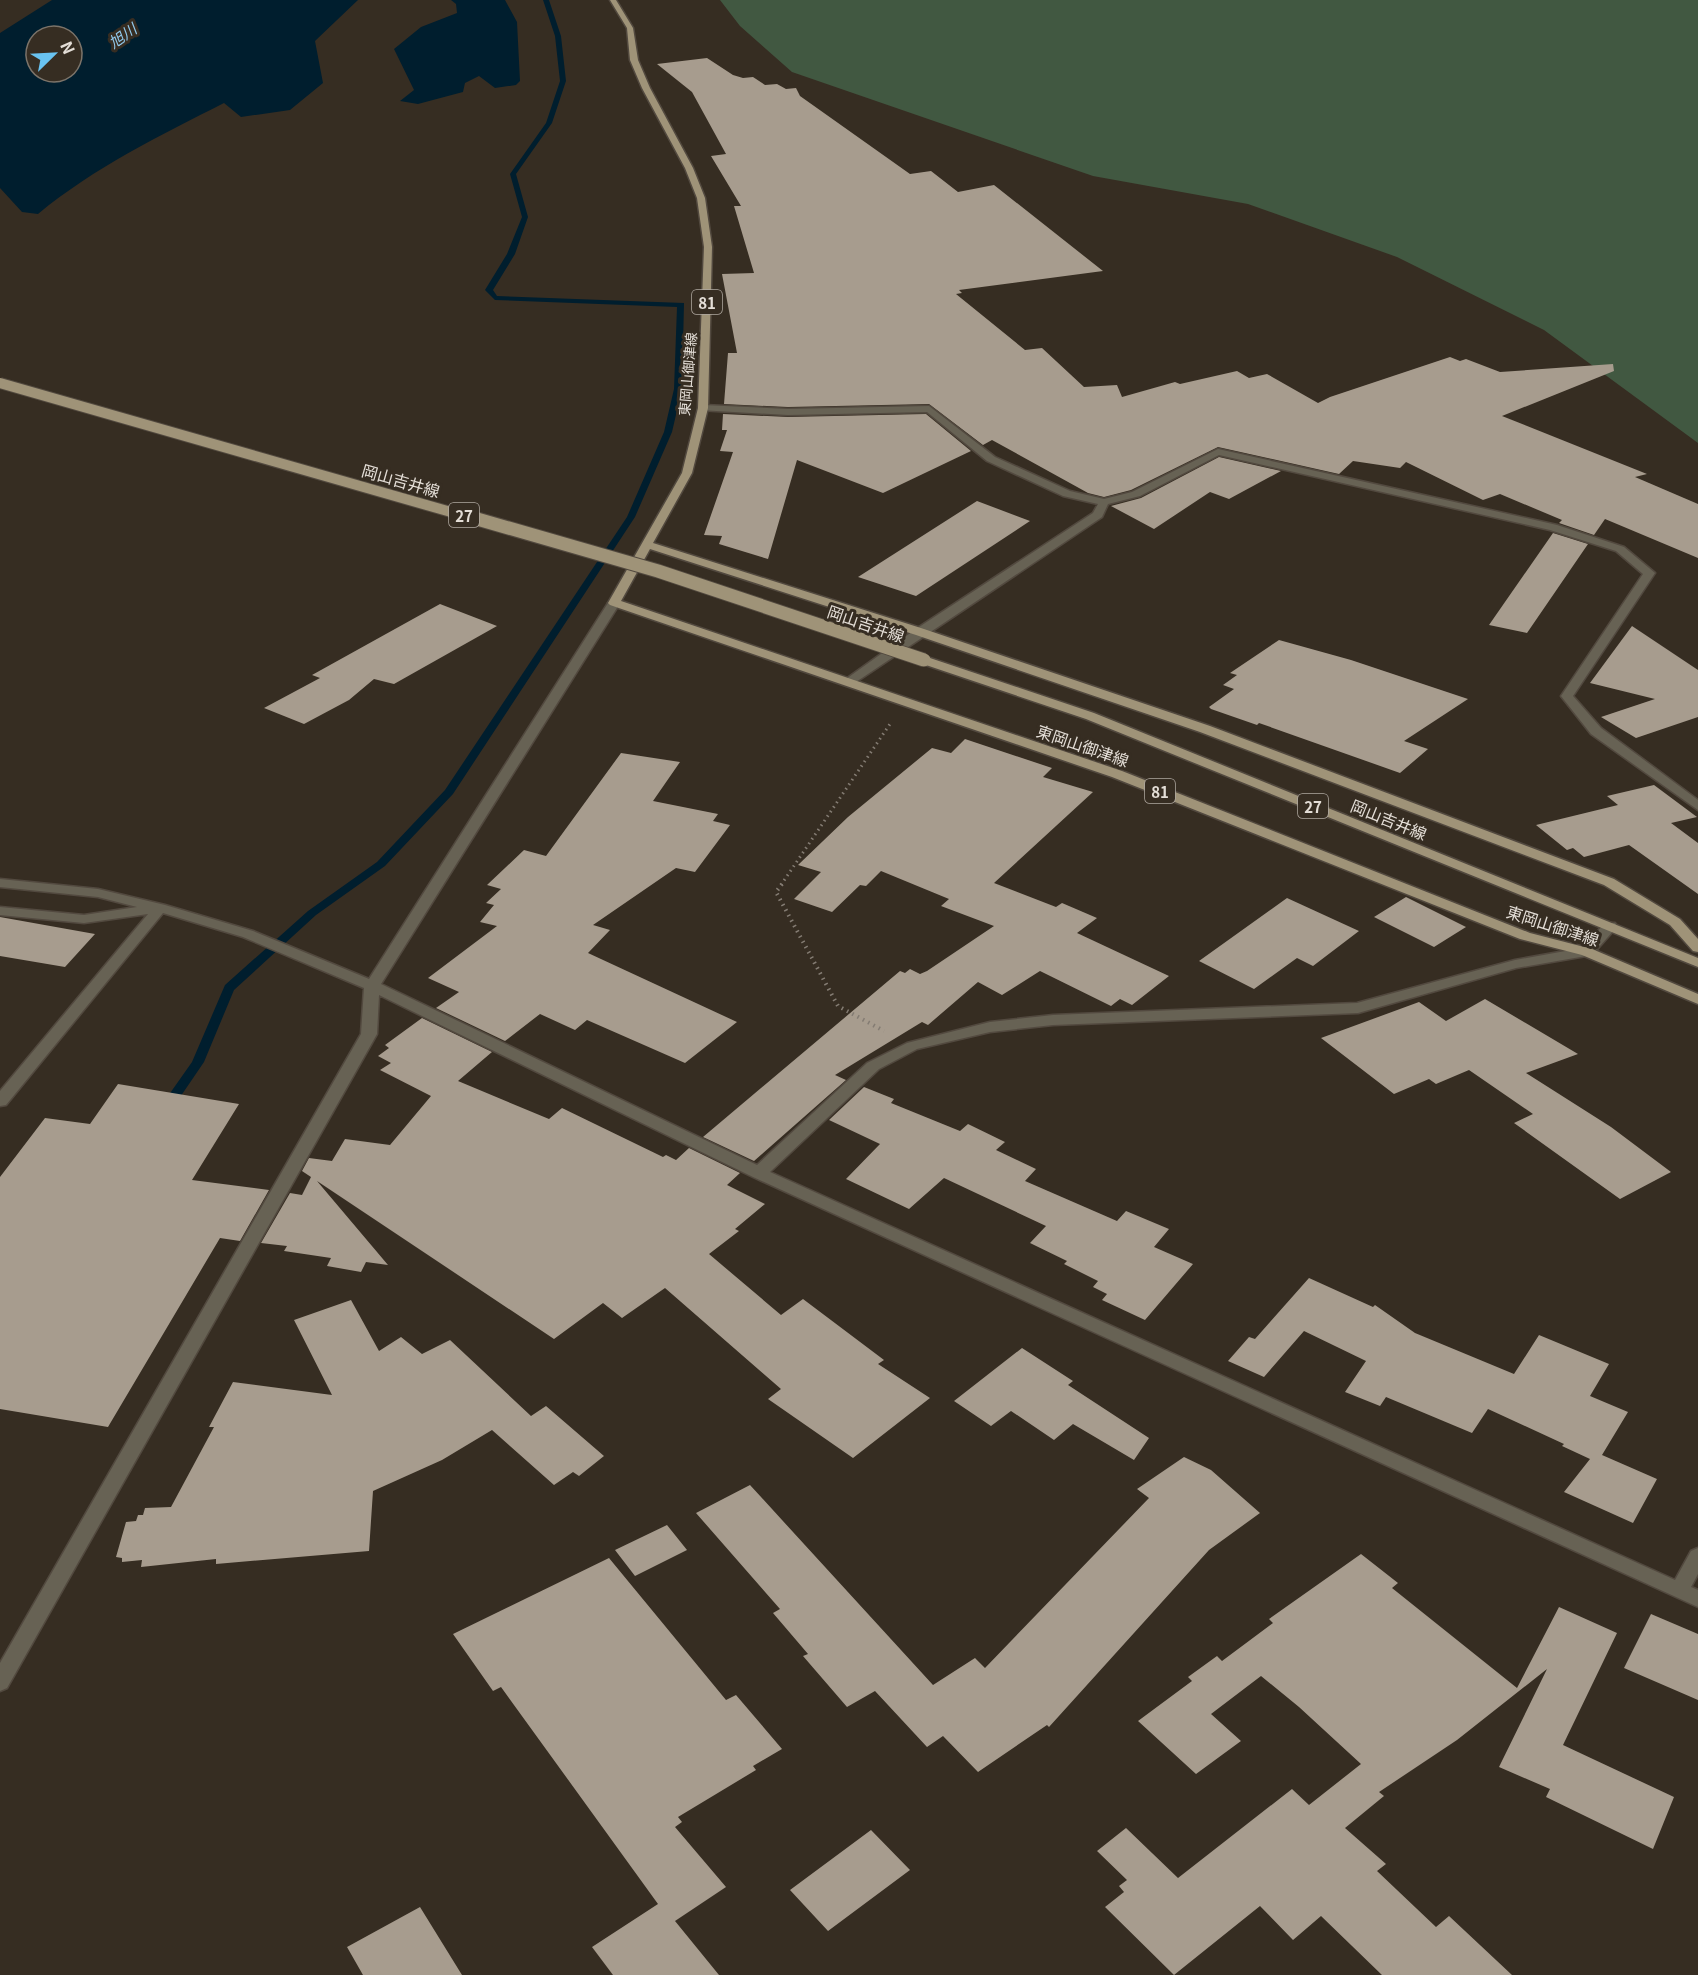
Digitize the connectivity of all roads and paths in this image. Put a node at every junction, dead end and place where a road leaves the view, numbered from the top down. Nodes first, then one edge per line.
1 (612, 0) edge
2 (0, 383) edge
3 (703, 408) junction
4 (1104, 502) junction
5 (648, 545) junction
6 (614, 603) junction
7 (920, 632) junction
8 (849, 682) junction
9 (906, 701) junction
10 (1698, 806) edge
11 (0, 883) edge
12 (160, 908) junction
13 (0, 910) edge
14 (1610, 926) junction
15 (1698, 948) edge
16 (1587, 952) junction
17 (1698, 963) edge
18 (372, 986) junction
19 (1698, 999) edge
20 (912, 1046) junction
21 (0, 1101) edge
22 (759, 1173) junction
23 (1698, 1556) edge
24 (1689, 1595) edge
25 (0, 1682) edge

1 - 3 main road, 東岡山御津線 / 81
2 - 14 main road, 岡山吉井線 / 27, bridge
3 - 4 street
3 - 5 main road, 東岡山御津線 / 81
4 - 7 street
4 - 10 street
5 - 6 main road, 東岡山御津線 / 81
5 - 7 main road
6 - 8 main road, 東岡山御津線 / 81
6 - 18 street
7 - 8 street
7 - 15 main road
8 - 9 main road, 東岡山御津線 / 81
9 - 16 main road, 東岡山御津線 / 81
9 - 20 path
11 - 12 street
12 - 13 street
12 - 18 street
12 - 21 street
14 - 16 street
14 - 17 main road, 岡山吉井線 / 27
16 - 19 main road, 東岡山御津線 / 81
16 - 20 street
18 - 22 street
18 - 25 street
20 - 22 street
22 - 24 street
23 - 24 street

